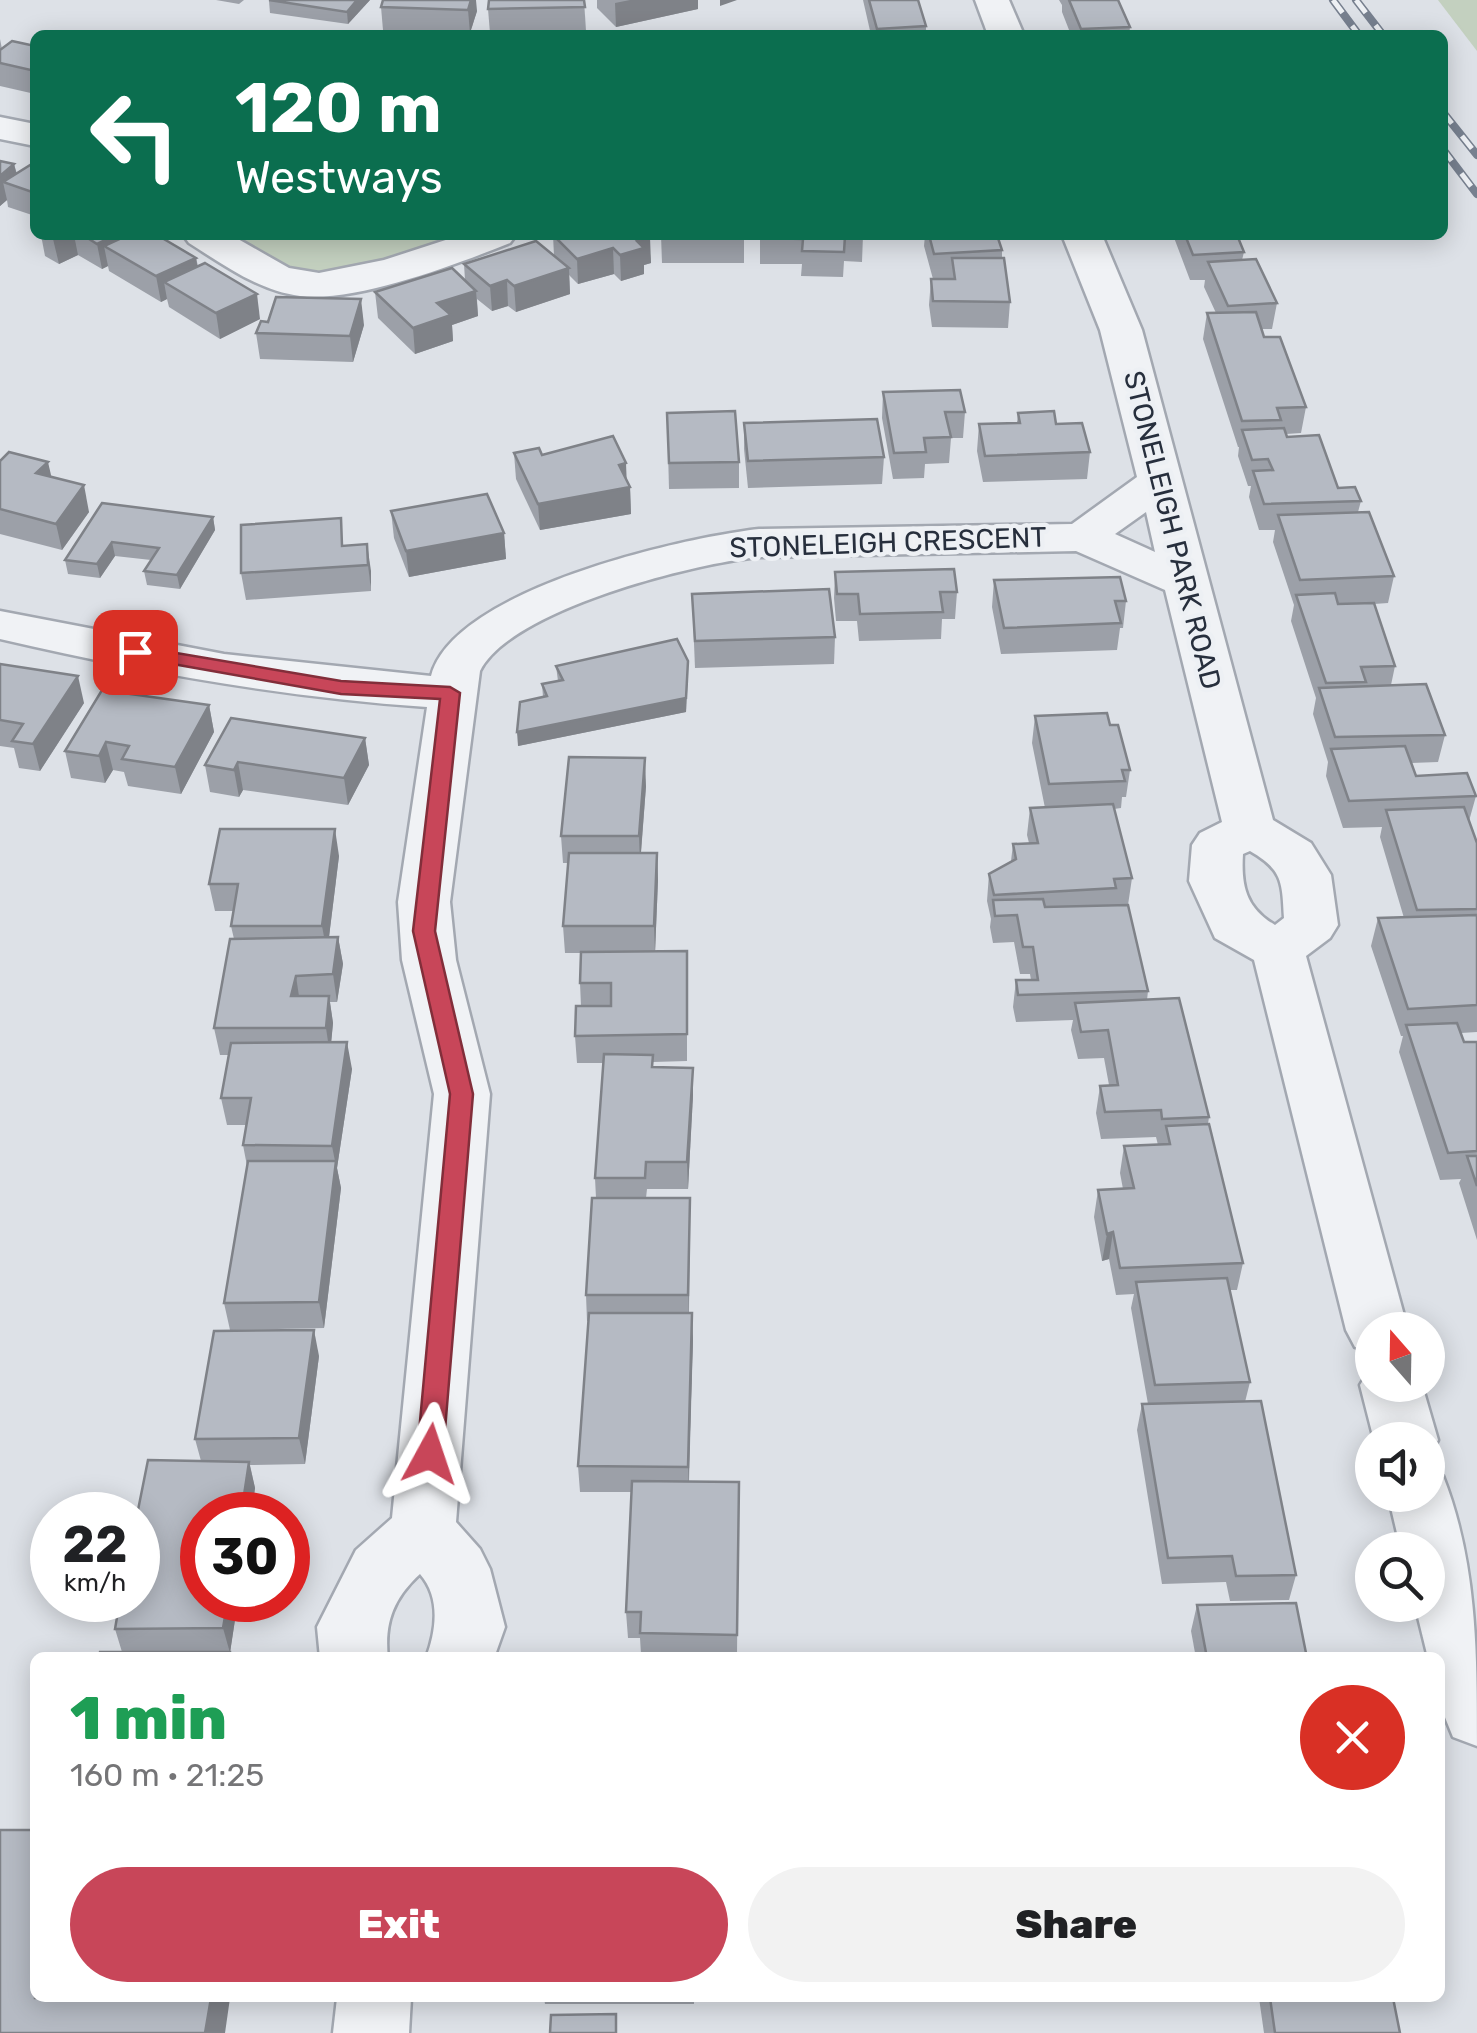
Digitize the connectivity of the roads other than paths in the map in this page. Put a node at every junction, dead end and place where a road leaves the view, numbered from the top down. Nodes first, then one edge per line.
1 (992, 0) edge
2 (1004, 30) edge
3 (0, 128) edge
4 (30, 134) edge
5 (212, 240) edge
6 (480, 240) edge
7 (1084, 240) edge
8 (1158, 482) junction
9 (1083, 536) junction
10 (1186, 582) junction
11 (0, 625) edge
12 (450, 693) junction
13 (1250, 830) junction
14 (1278, 950) junction
15 (1372, 1312) edge
16 (1424, 1512) edge
17 (423, 1530) junction
18 (353, 1652) edge
19 (462, 1652) edge
20 (1477, 1715) edge
21 (374, 2002) edge
22 (371, 2033) edge

1 - 2 street
3 - 4 street
5 - 6 street
7 - 8 street, STONELEIGH PARK ROAD
8 - 9 street, STONELEIGH CRESCENT
8 - 10 street, STONELEIGH PARK ROAD
9 - 10 street, STONELEIGH CRESCENT
9 - 12 street, STONELEIGH CRESCENT
10 - 13 street, STONELEIGH PARK ROAD
11 - 12 street
12 - 17 street, STONELEIGH CRESCENT
13 - 14 street
13 - 14 street
14 - 15 street
16 - 20 street
17 - 18 street
17 - 19 street
21 - 22 street

